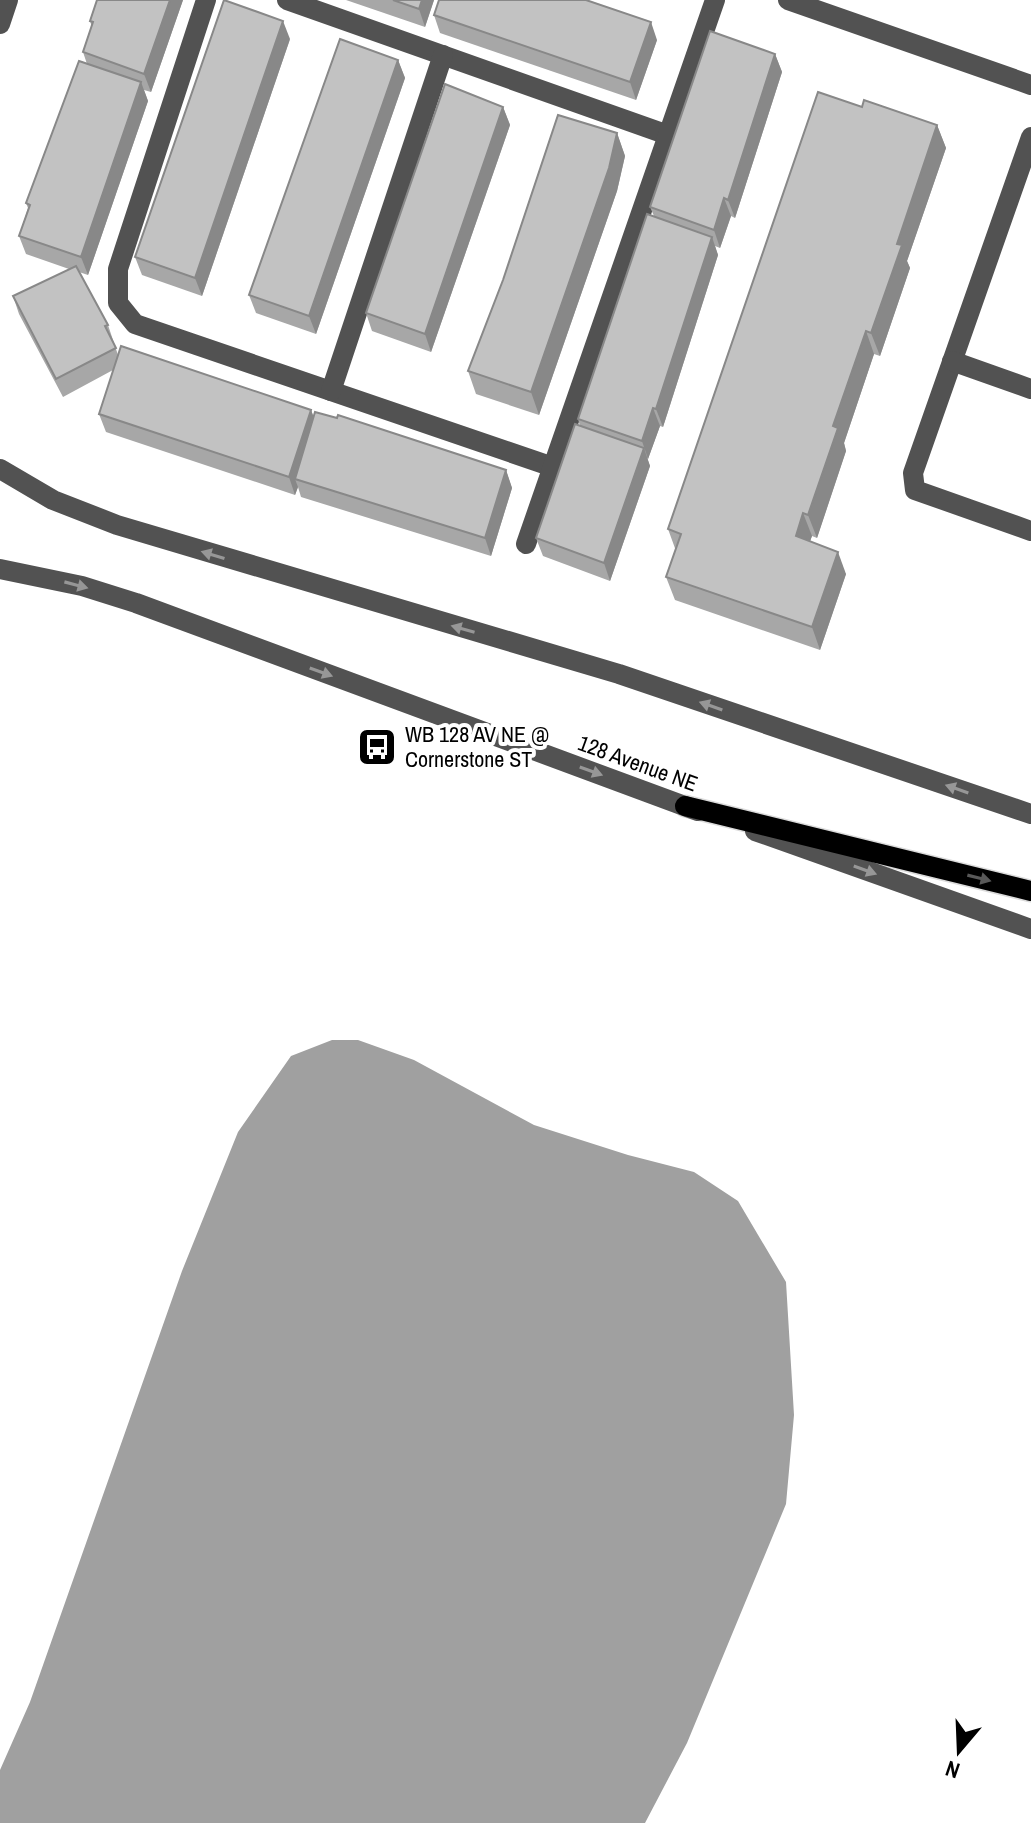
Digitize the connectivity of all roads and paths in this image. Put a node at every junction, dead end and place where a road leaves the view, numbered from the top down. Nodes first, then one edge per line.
1 (8, 0) edge
2 (206, 0) edge
3 (287, 0) edge
4 (715, 0) edge
5 (788, 0) edge
6 (0, 24) edge
7 (443, 55) junction
8 (1031, 85) edge
9 (668, 135) junction
10 (1031, 137) edge
11 (952, 361) junction
12 (1031, 389) edge
13 (331, 391) junction
14 (553, 467) junction
15 (0, 469) edge
16 (1031, 531) edge
17 (526, 544) dead end
18 (0, 569) edge
19 (685, 806) junction
20 (1031, 814) edge
21 (1031, 891) edge
22 (1031, 929) edge

1 - 6 street
2 - 13 street
3 - 7 street
4 - 9 street
5 - 8 street
7 - 9 street
7 - 13 street
9 - 14 street
10 - 11 street
11 - 12 street
11 - 16 street
13 - 14 street
14 - 17 street
20 -> 15 street
18 -> 19 street, 128 Avenue NE
19 -> 21 main road
19 -> 22 street, 128 Avenue NE

